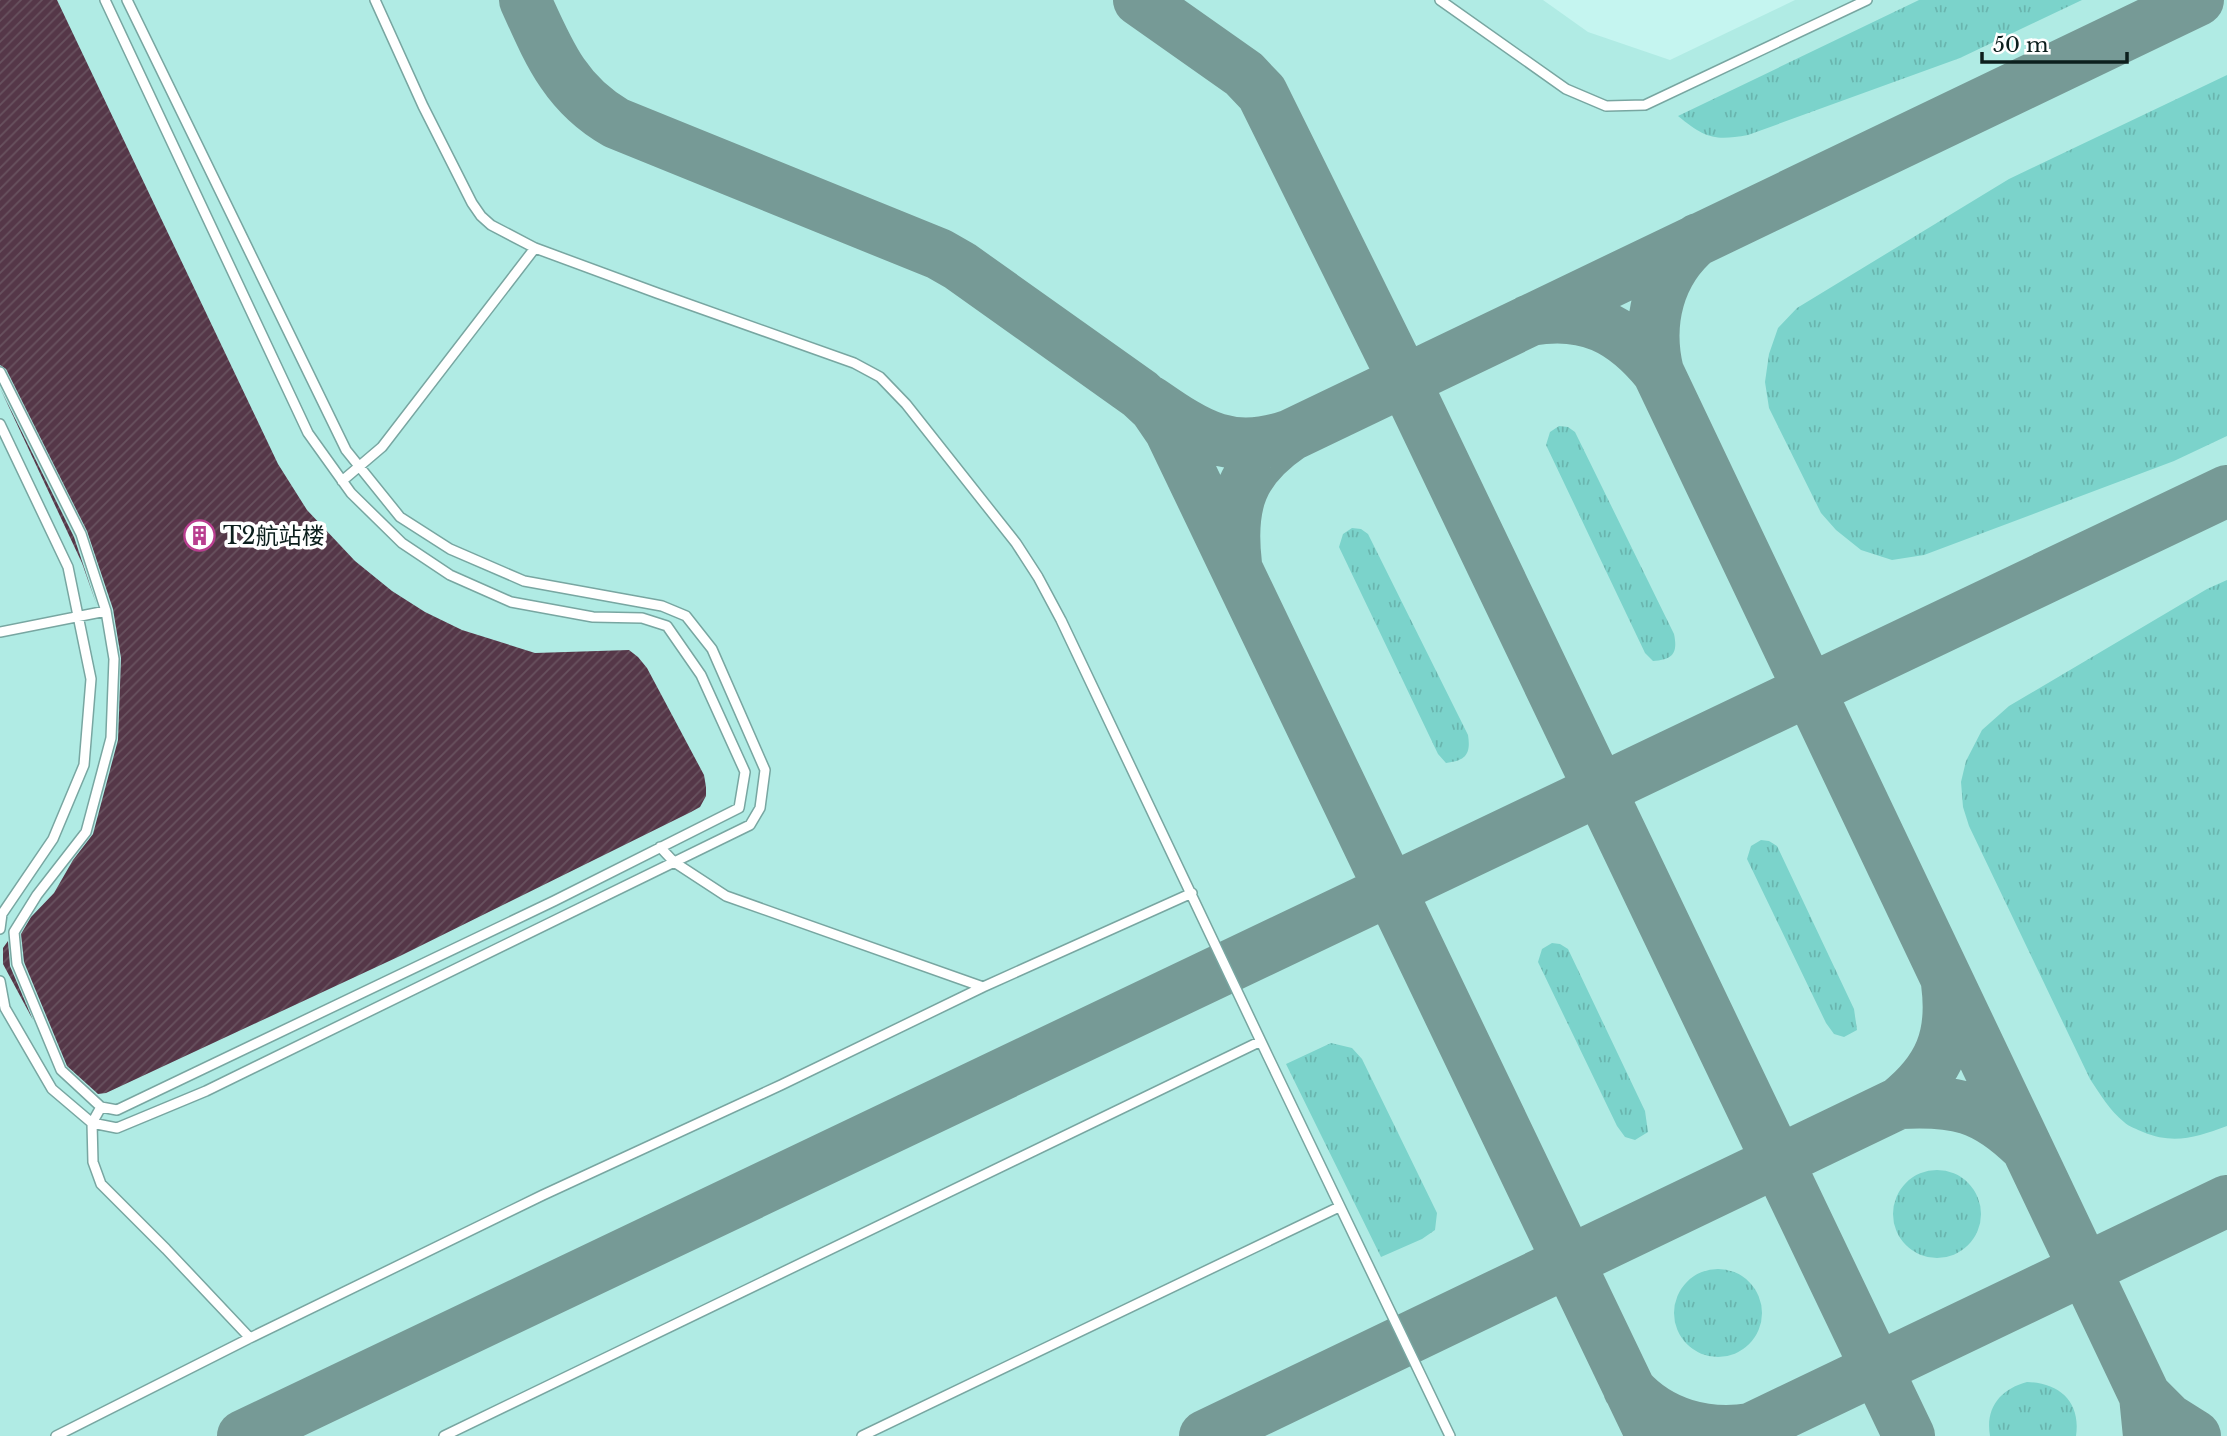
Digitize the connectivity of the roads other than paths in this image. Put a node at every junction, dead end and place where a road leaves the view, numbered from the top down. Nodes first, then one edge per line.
1 (104, 0) edge
2 (127, 0) edge
3 (375, 0) edge
4 (1440, 0) edge
5 (1867, 0) edge
6 (536, 248) junction
7 (0, 372) edge
8 (0, 424) edge
9 (360, 468) junction
10 (342, 481) junction
11 (106, 611) junction
12 (78, 616) junction
13 (0, 632) edge
14 (660, 848) junction
15 (674, 862) junction
16 (1192, 893) junction
17 (0, 929) edge
18 (0, 981) edge
19 (983, 988) junction
20 (1259, 1042) junction
21 (101, 1107) junction
22 (92, 1123) junction
23 (1339, 1208) junction
24 (250, 1338) junction
25 (56, 1436) edge
26 (444, 1436) edge
27 (862, 1436) edge
28 (1450, 1436) edge

1 - 10 lane
2 - 9 lane
3 - 6 lane
4 - 5 lane
6 - 9 lane
6 - 16 lane
7 - 11 lane
8 - 12 lane
9 - 10 lane
9 - 15 lane
10 - 14 lane
11 - 12 lane
11 - 21 lane
12 - 13 lane
12 - 17 lane
14 - 15 lane
14 - 21 lane
15 - 19 lane
15 - 22 lane
16 - 19 lane
16 - 20 lane
18 - 22 lane
19 - 24 lane
20 - 23 lane
20 - 26 lane
21 - 22 lane
22 - 24 lane
23 - 27 lane
23 - 28 lane
24 - 25 lane

